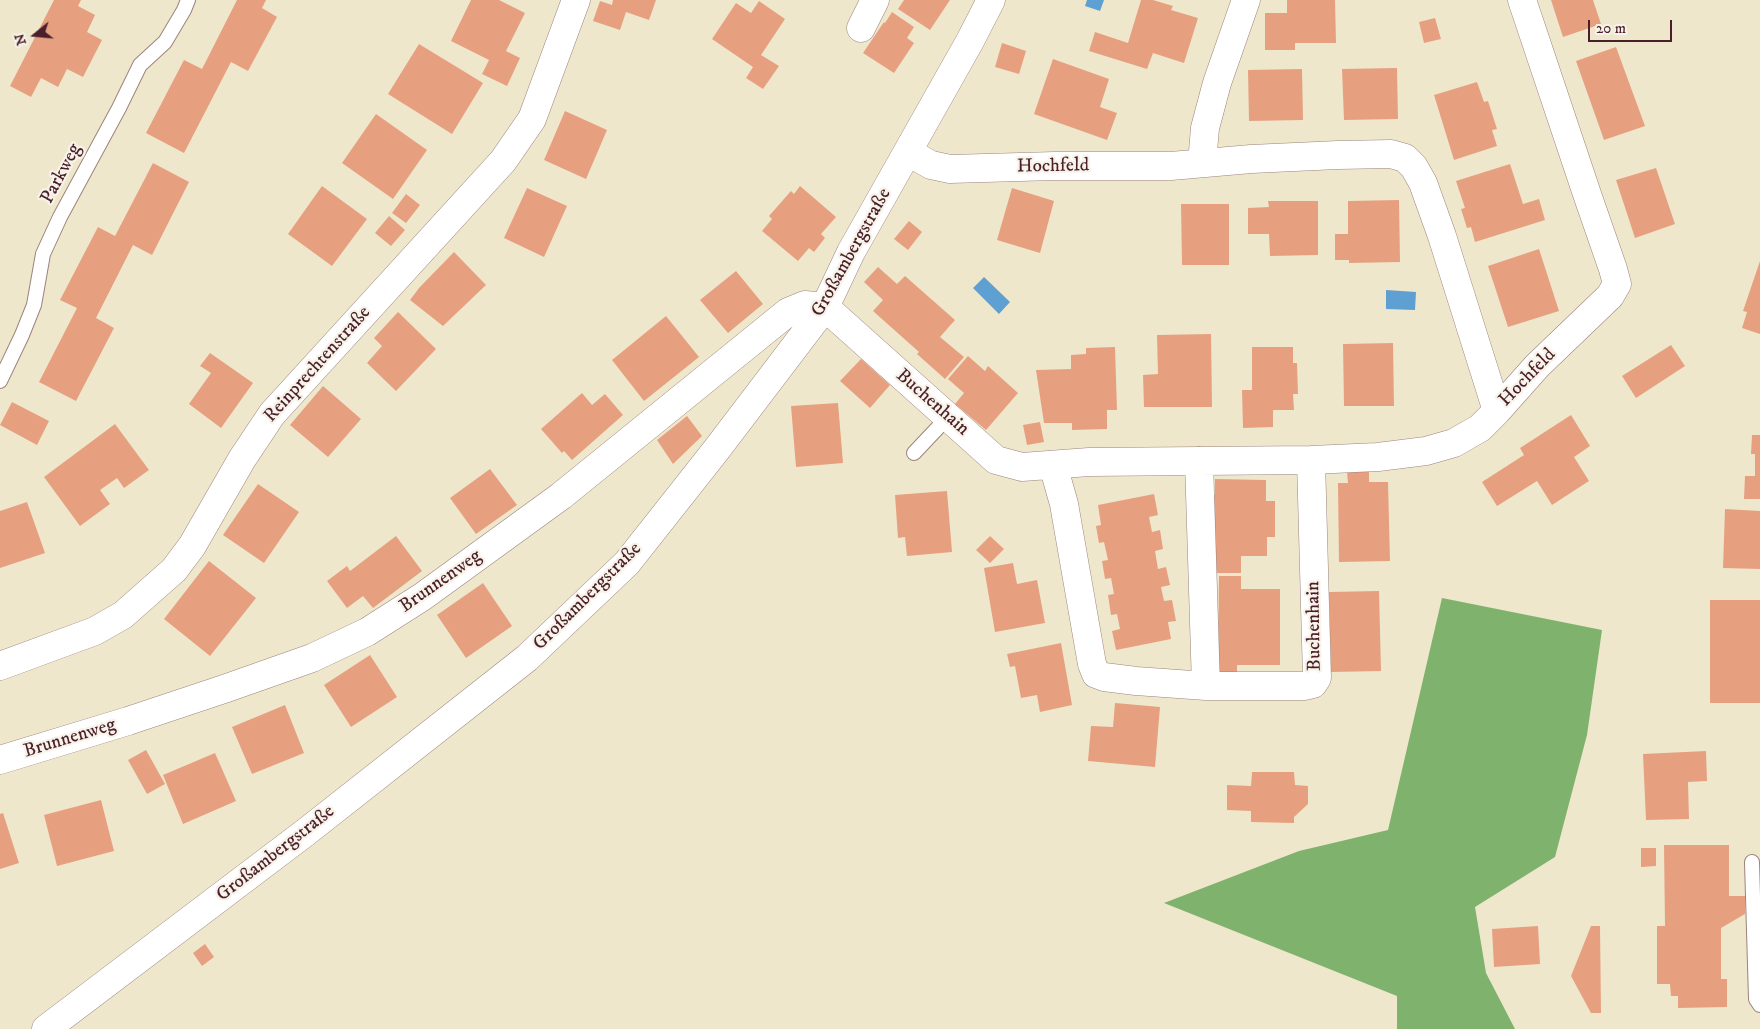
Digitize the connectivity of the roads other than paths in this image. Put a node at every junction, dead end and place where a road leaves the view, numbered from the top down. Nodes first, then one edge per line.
1 (188, 0) edge
2 (576, 0) edge
3 (875, 0) edge
4 (991, 0) edge
5 (1246, 0) edge
6 (1522, 0) edge
7 (861, 28) dead end
8 (908, 152) junction
9 (1202, 164) junction
10 (825, 307) junction
11 (0, 381) edge
12 (1497, 411) junction
13 (948, 417) junction
14 (914, 453) dead end
15 (1311, 460) junction
16 (1199, 461) junction
17 (1053, 465) junction
18 (0, 666) edge
19 (1206, 686) junction
20 (2, 754) edge
21 (1752, 862) dead end
22 (1760, 1005) edge
23 (46, 1029) edge

1 - 11 lane, Parkweg
2 - 18 street, Reinprechtenstraße
3 - 7 street
4 - 8 street, Großambergstraße
5 - 9 street
6 - 12 street, Hochfeld
8 - 9 street, Hochfeld
8 - 10 street, Großambergstraße
9 - 12 street, Hochfeld
10 - 13 street, Buchenhain
10 - 20 street, Brunnenweg
10 - 23 street, Großambergstraße
12 - 15 street, Buchenhain
13 - 14 lane
13 - 17 street, Buchenhain
15 - 16 street, Buchenhain
15 - 19 street, Buchenhain
16 - 17 street, Buchenhain
16 - 19 street
17 - 19 street, Buchenhain
21 - 22 lane

